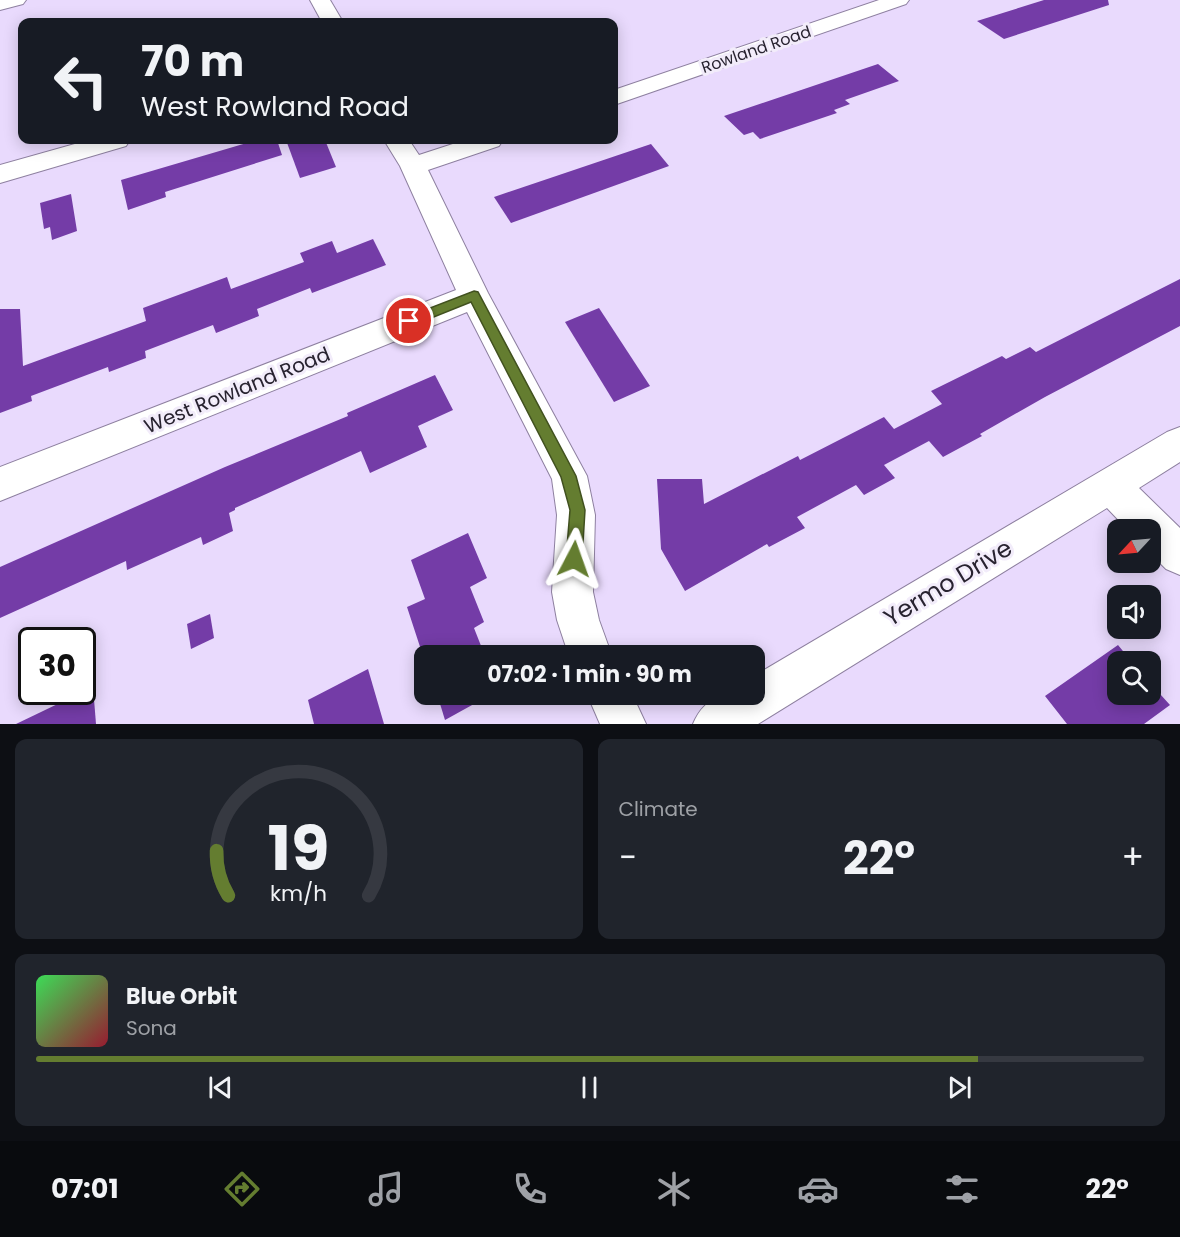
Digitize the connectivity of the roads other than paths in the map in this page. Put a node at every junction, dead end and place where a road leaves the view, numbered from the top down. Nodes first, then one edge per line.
1 (16, 0) edge
2 (320, 0) edge
3 (899, 0) edge
4 (0, 4) edge
5 (330, 18) edge
6 (618, 97) edge
7 (103, 144) edge
8 (464, 144) edge
9 (405, 153) edge
10 (0, 174) edge
11 (474, 296) junction
12 (1180, 444) edge
13 (0, 484) edge
14 (1110, 485) junction
15 (1180, 555) edge
16 (586, 645) edge
17 (614, 705) edge
18 (623, 724) edge
19 (716, 724) edge

1 - 4 street
2 - 5 street
3 - 6 street, Rowland Road
7 - 10 street
8 - 9 street
9 - 11 street
11 - 13 street, West Rowland Road
11 - 16 street
12 - 14 street, Yermo Drive
14 - 15 street
14 - 19 street, Yermo Drive
17 - 18 street

